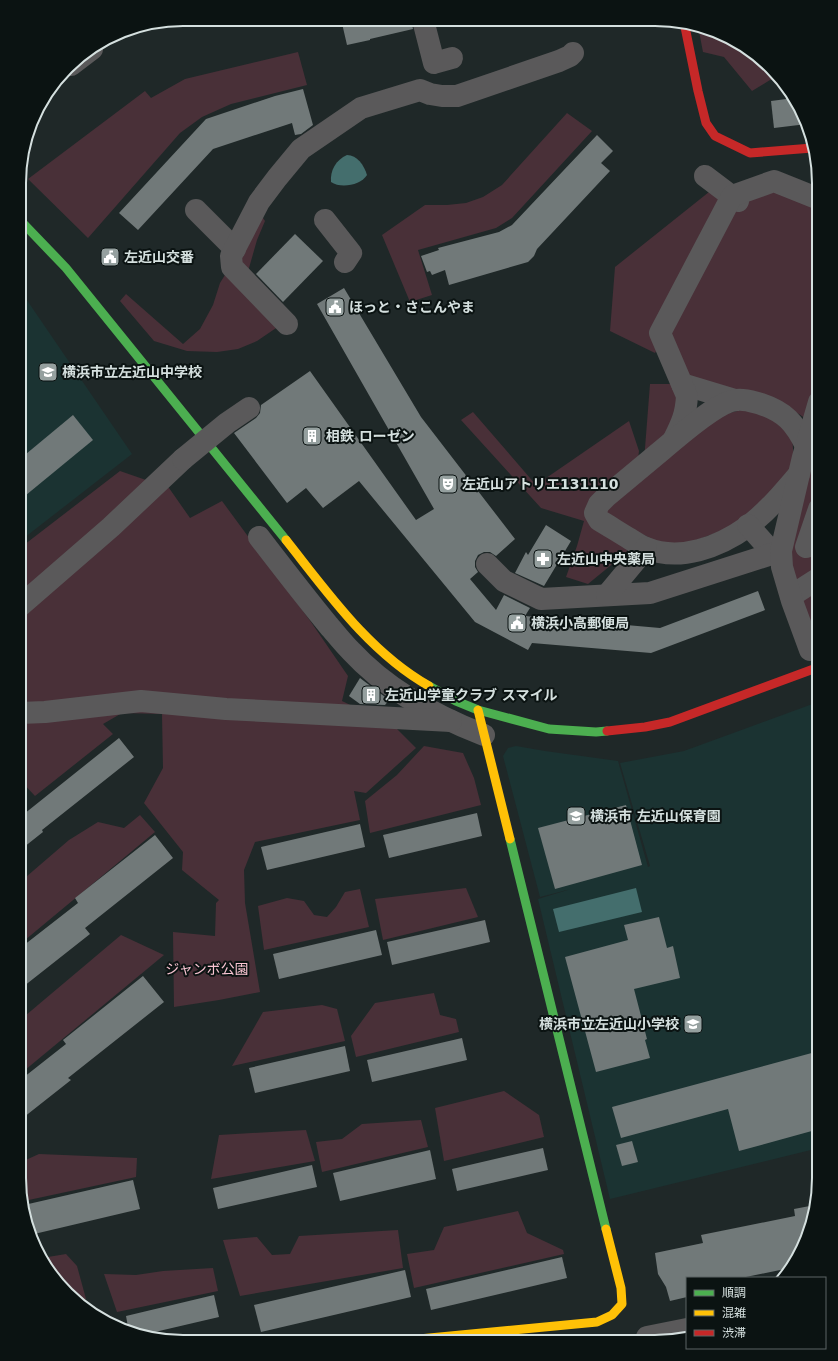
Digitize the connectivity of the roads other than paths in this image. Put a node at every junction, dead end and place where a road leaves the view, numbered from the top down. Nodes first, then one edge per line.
1 (425, 26) edge
2 (685, 29) edge
3 (573, 53) dead end
4 (452, 58) dead end
5 (327, 132) junction
6 (290, 145) dead end
7 (808, 148) edge
8 (770, 151) junction
9 (706, 176) dead end
10 (774, 181) junction
11 (812, 196) edge
12 (735, 198) junction
13 (196, 210) dead end
14 (325, 220) dead end
15 (26, 226) edge
16 (235, 249) junction
17 (346, 262) dead end
18 (288, 324) dead end
19 (682, 384) junction
20 (735, 400) junction
21 (249, 408) dead end
22 (812, 411) edge
23 (781, 412) junction
24 (812, 435) edge
25 (673, 441) junction
26 (807, 456) edge
27 (748, 525) junction
28 (259, 537) dead end
29 (646, 548) junction
30 (779, 548) junction
31 (812, 548) edge
32 (702, 549) junction
33 (487, 564) dead end
34 (711, 573) junction
35 (812, 582) edge
36 (607, 595) junction
37 (791, 596) junction
38 (26, 601) edge
39 (812, 651) edge
40 (812, 660) edge
41 (478, 710) junction
42 (26, 713) edge
43 (451, 721) junction
44 (484, 735) junction
45 (686, 1329) edge
46 (461, 1335) edge
47 (657, 1335) edge

1 - 4 street
2 - 8 street
3 - 5 street
5 - 6 street
5 - 16 street
7 - 8 street
8 - 10 street
9 - 12 street
10 - 11 street
10 - 12 street
12 - 19 street
13 - 16 street
14 - 17 street
15 - 41 street
16 - 18 street
19 - 20 street
19 - 25 street
20 - 23 street
20 - 25 street
21 - 38 street, bridge
22 - 23 street
23 - 26 street
24 - 26 street
25 - 29 street
26 - 27 street
26 - 30 street
27 - 30 street
27 - 32 street
28 - 43 street
29 - 32 street
29 - 36 street
30 - 31 street
30 - 34 street
30 - 37 street
32 - 34 street
33 - 36 street
34 - 36 street
35 - 37 street
37 - 39 street
40 - 41 street
41 - 44 street
42 - 43 street
43 - 44 street
44 - 46 street
45 - 47 street

